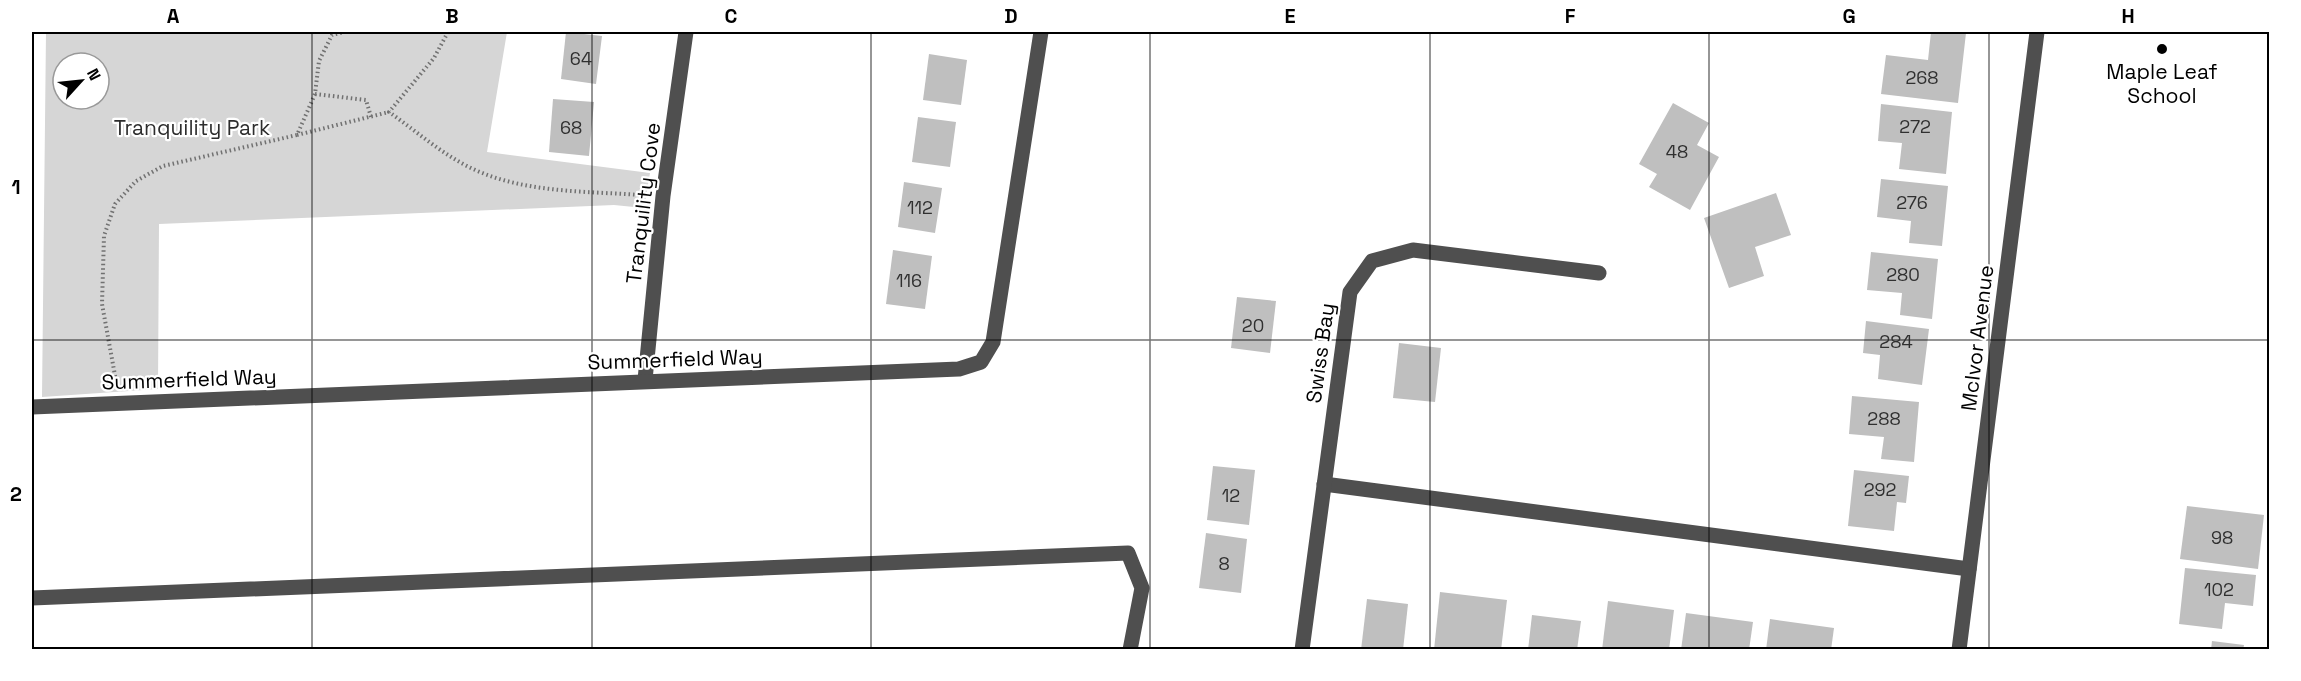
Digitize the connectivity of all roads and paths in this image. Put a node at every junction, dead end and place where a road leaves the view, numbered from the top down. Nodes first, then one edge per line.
1 (345, 32) edge
2 (448, 32) edge
3 (686, 32) edge
4 (1041, 32) edge
5 (2037, 32) edge
6 (315, 94) junction
7 (389, 112) junction
8 (371, 117) junction
9 (297, 135) junction
10 (663, 196) junction
11 (1599, 273) dead end
12 (645, 380) junction
13 (117, 403) junction
14 (32, 407) edge
15 (1324, 484) junction
16 (1969, 570) junction
17 (32, 598) edge
18 (1130, 650) edge
19 (1302, 650) edge
20 (1959, 650) edge

1 - 6 path
2 - 7 path
3 - 10 street, Tranquility Cove
4 - 12 street, Summerfield Way
5 - 16 street, McIvor Avenue
6 - 8 path
6 - 9 path
7 - 8 path
7 - 10 path
8 - 9 path
9 - 13 path
10 - 12 street, Tranquility Cove
11 - 15 street, Swiss Bay
12 - 13 street, Summerfield Way
13 - 14 street, Summerfield Way
15 - 16 street
15 - 19 street, Swiss Bay
16 - 20 street, McIvor Avenue
17 - 18 street

